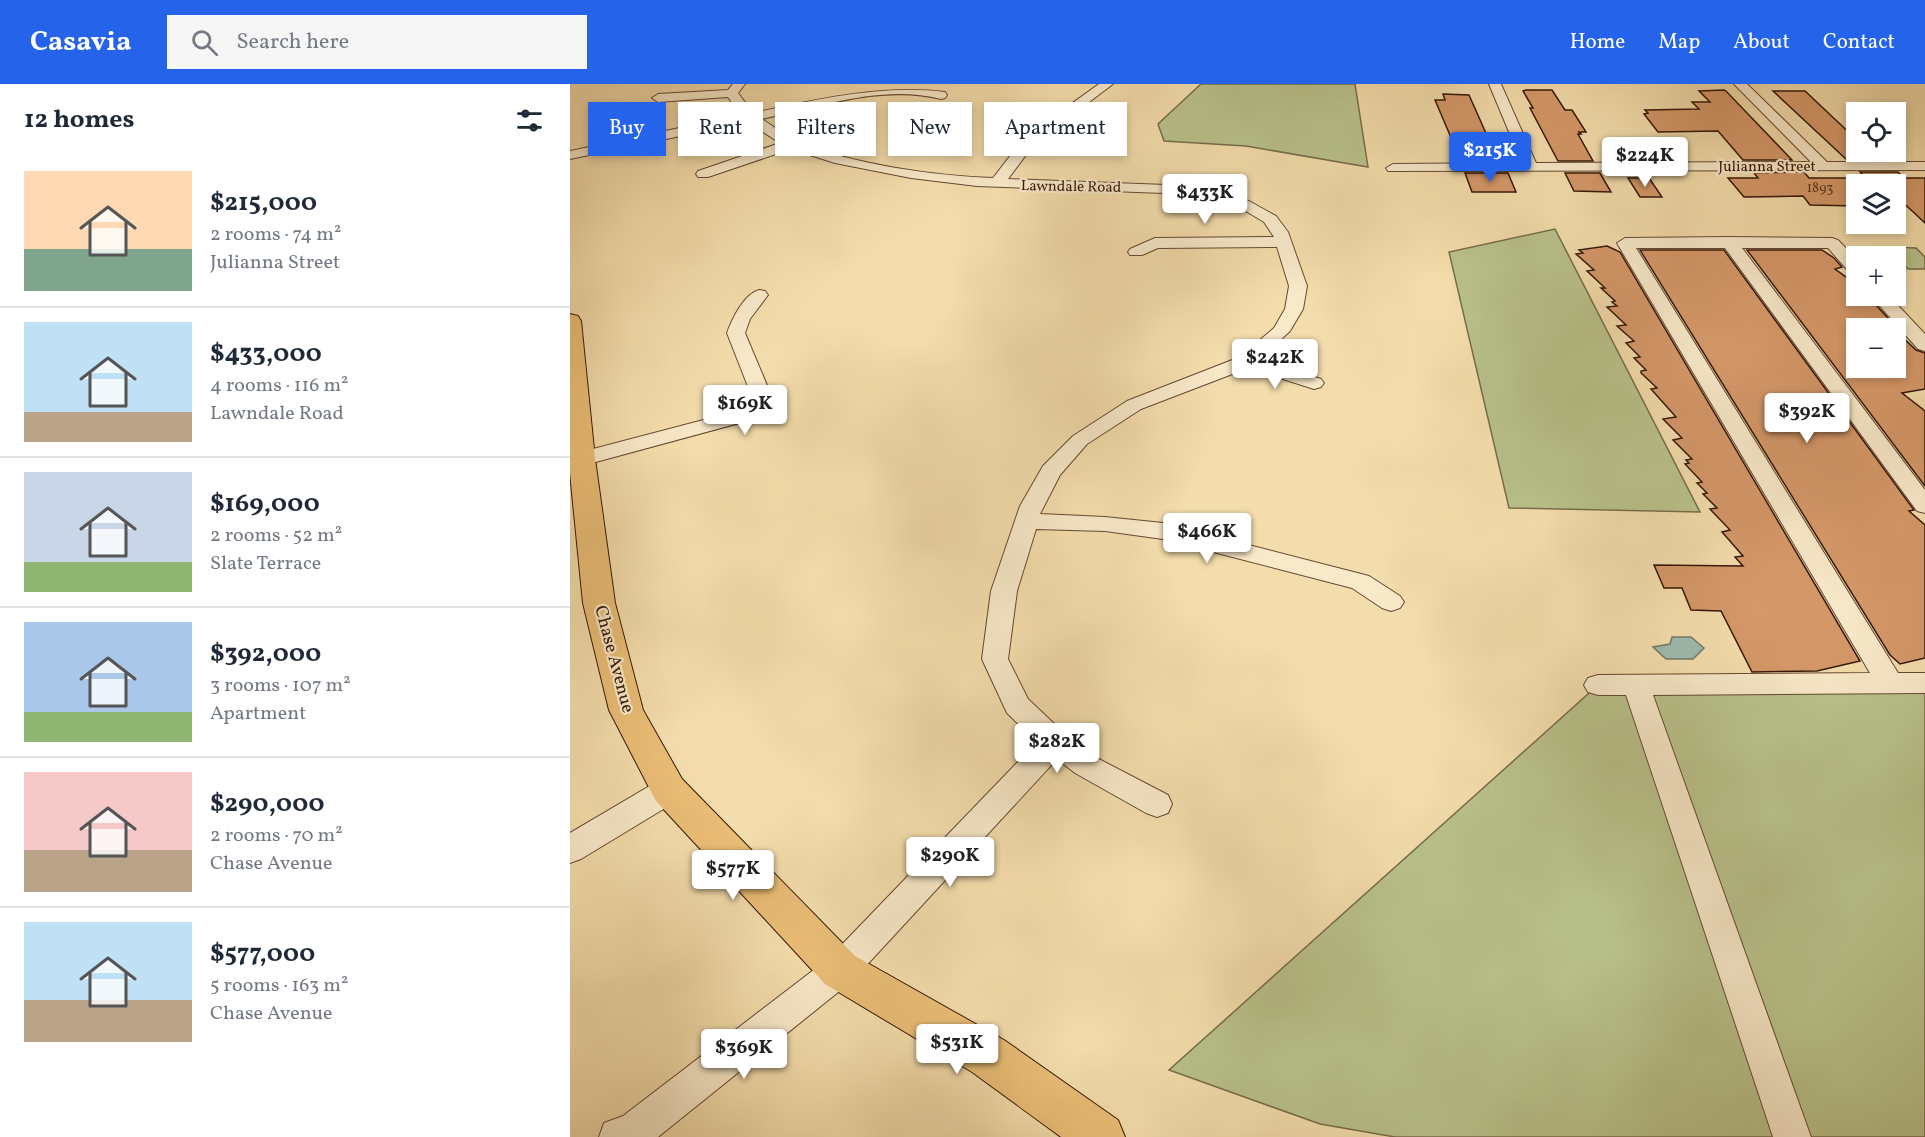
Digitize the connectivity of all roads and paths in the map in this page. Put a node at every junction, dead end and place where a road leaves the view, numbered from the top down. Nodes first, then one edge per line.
1 (1107, 84) edge
2 (1495, 84) edge
3 (1740, 84) edge
4 (735, 88) edge
5 (940, 95) dead end
6 (658, 98) dead end
7 (741, 102) edge
8 (763, 114) edge
9 (678, 132) edge
10 (775, 149) edge
11 (570, 154) edge
12 (826, 156) edge
13 (1823, 166) junction
14 (1925, 166) edge
15 (1532, 167) junction
16 (1393, 168) dead end
17 (703, 174) dead end
18 (997, 183) junction
19 (1283, 242) junction
20 (1729, 242) junction
21 (1136, 252) dead end
22 (1846, 258) edge
23 (759, 295) dead end
24 (1889, 306) edge
25 (570, 321) edge
26 (1925, 345) edge
27 (1247, 361) junction
28 (1314, 383) dead end
29 (576, 461) edge
30 (1925, 506) edge
31 (1028, 521) junction
32 (1391, 602) dead end
33 (1890, 683) junction
34 (1925, 683) edge
35 (1598, 685) dead end
36 (1636, 685) junction
37 (1054, 742) junction
38 (669, 790) junction
39 (1157, 804) dead end
40 (570, 849) edge
41 (840, 970) junction
42 (618, 1137) edge
43 (1101, 1137) edge
44 (1792, 1137) edge

1 - 18 street
2 - 15 street
3 - 13 street
4 - 6 street
4 - 7 street, Lawndale Road
5 - 8 street
9 - 11 street
10 - 17 street
12 - 18 street, Lawndale Road
13 - 14 street, Julianna Street
13 - 15 street, Julianna Street
15 - 16 street, Julianna Street
18 - 19 street, Lawndale Road
19 - 21 street
19 - 27 street, Lawndale Road
20 - 22 street
20 - 30 street
20 - 33 street
23 - 29 street
24 - 26 street
25 - 29 main road, Chase Avenue
27 - 28 street
27 - 31 street, Lawndale Road
29 - 38 main road, Chase Avenue
31 - 32 street
31 - 37 street, Lawndale Road
33 - 34 street
33 - 36 street
35 - 36 street
36 - 44 street
37 - 39 street, Lawndale Road
37 - 41 street
38 - 40 street
38 - 41 main road, Chase Avenue
41 - 42 street
41 - 43 main road, Chase Avenue

